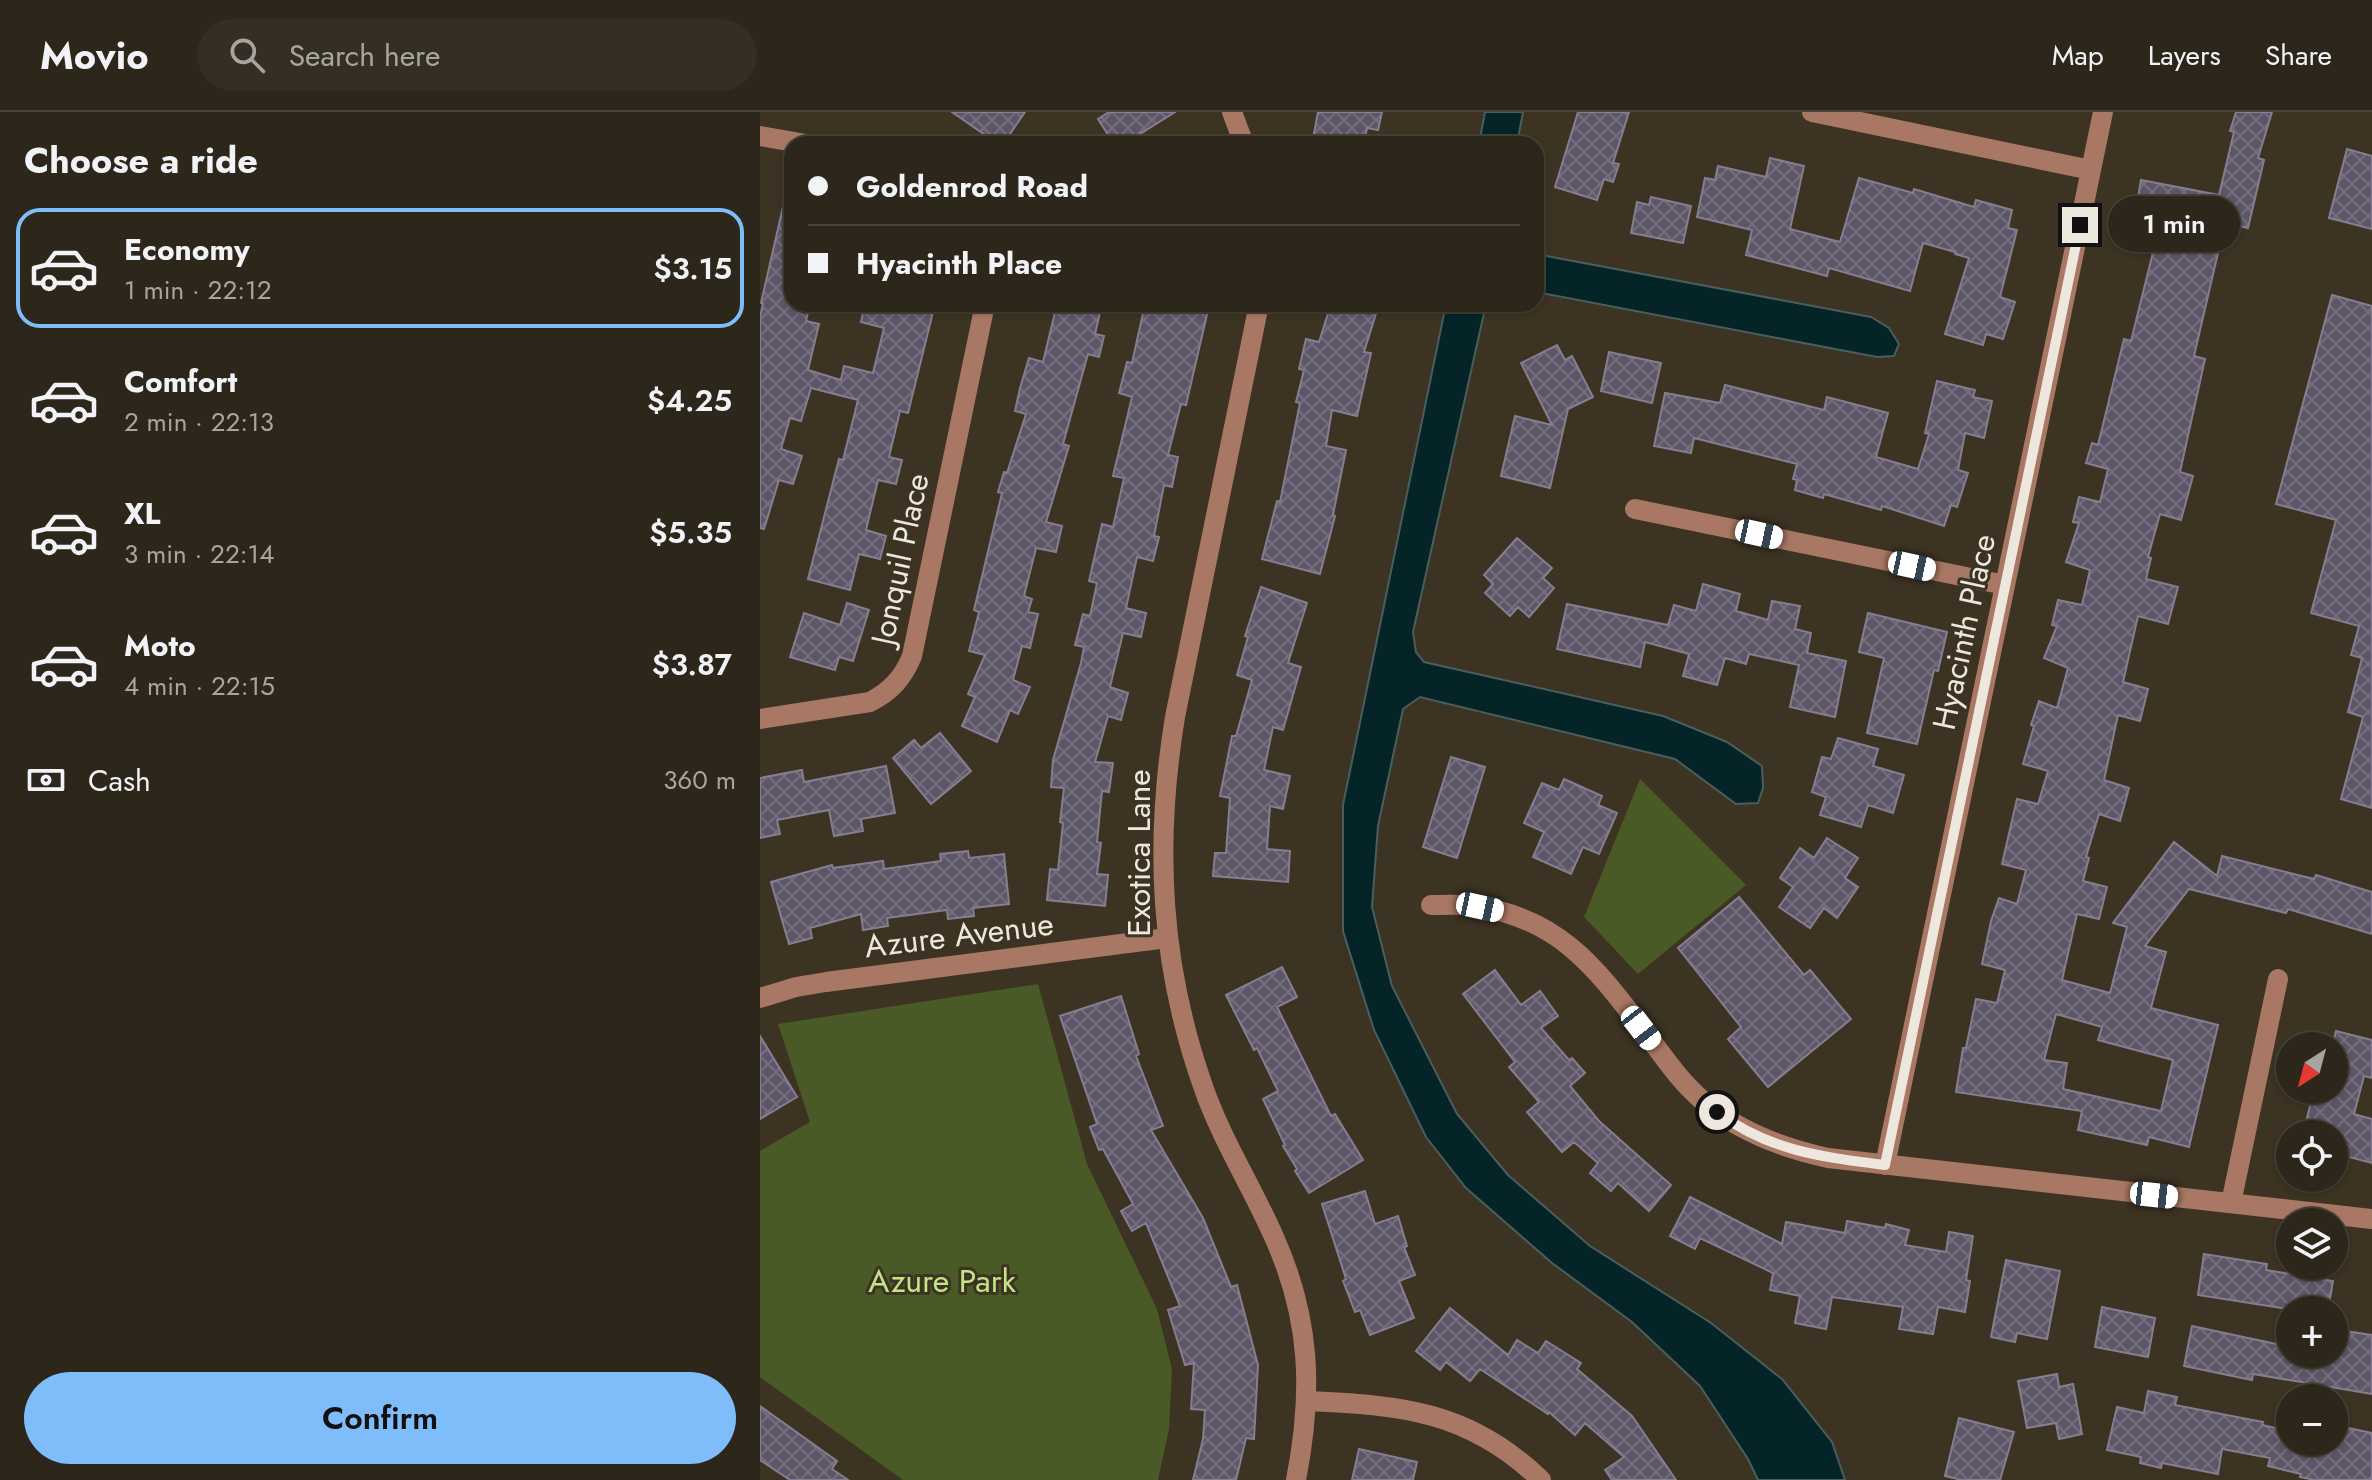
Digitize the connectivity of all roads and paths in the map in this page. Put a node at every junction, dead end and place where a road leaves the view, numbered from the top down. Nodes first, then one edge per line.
1 (1232, 112) edge
2 (1812, 112) edge
3 (2103, 112) edge
4 (760, 136) edge
5 (1241, 136) edge
6 (784, 140) edge
7 (2091, 170) junction
8 (983, 312) edge
9 (1257, 312) edge
10 (1635, 509) dead end
11 (2005, 585) junction
12 (760, 719) edge
13 (1431, 905) dead end
14 (1167, 938) junction
15 (2278, 979) dead end
16 (761, 995) edge
17 (1885, 1165) junction
18 (2231, 1203) junction
19 (2372, 1219) edge
20 (1308, 1401) junction
21 (1296, 1480) edge
22 (1541, 1480) edge

1 - 5 street
2 - 7 street
3 - 7 street, Hyacinth Place
4 - 6 street
7 - 11 street, Hyacinth Place
8 - 12 street, Jonquil Place
9 - 14 street, Exotica Lane
10 - 11 street
11 - 17 street, Hyacinth Place
13 - 17 street
14 - 16 street, Azure Avenue
14 - 20 street, Exotica Lane
15 - 18 street
17 - 18 street
18 - 19 street
20 - 21 street, Exotica Lane
20 - 22 street

